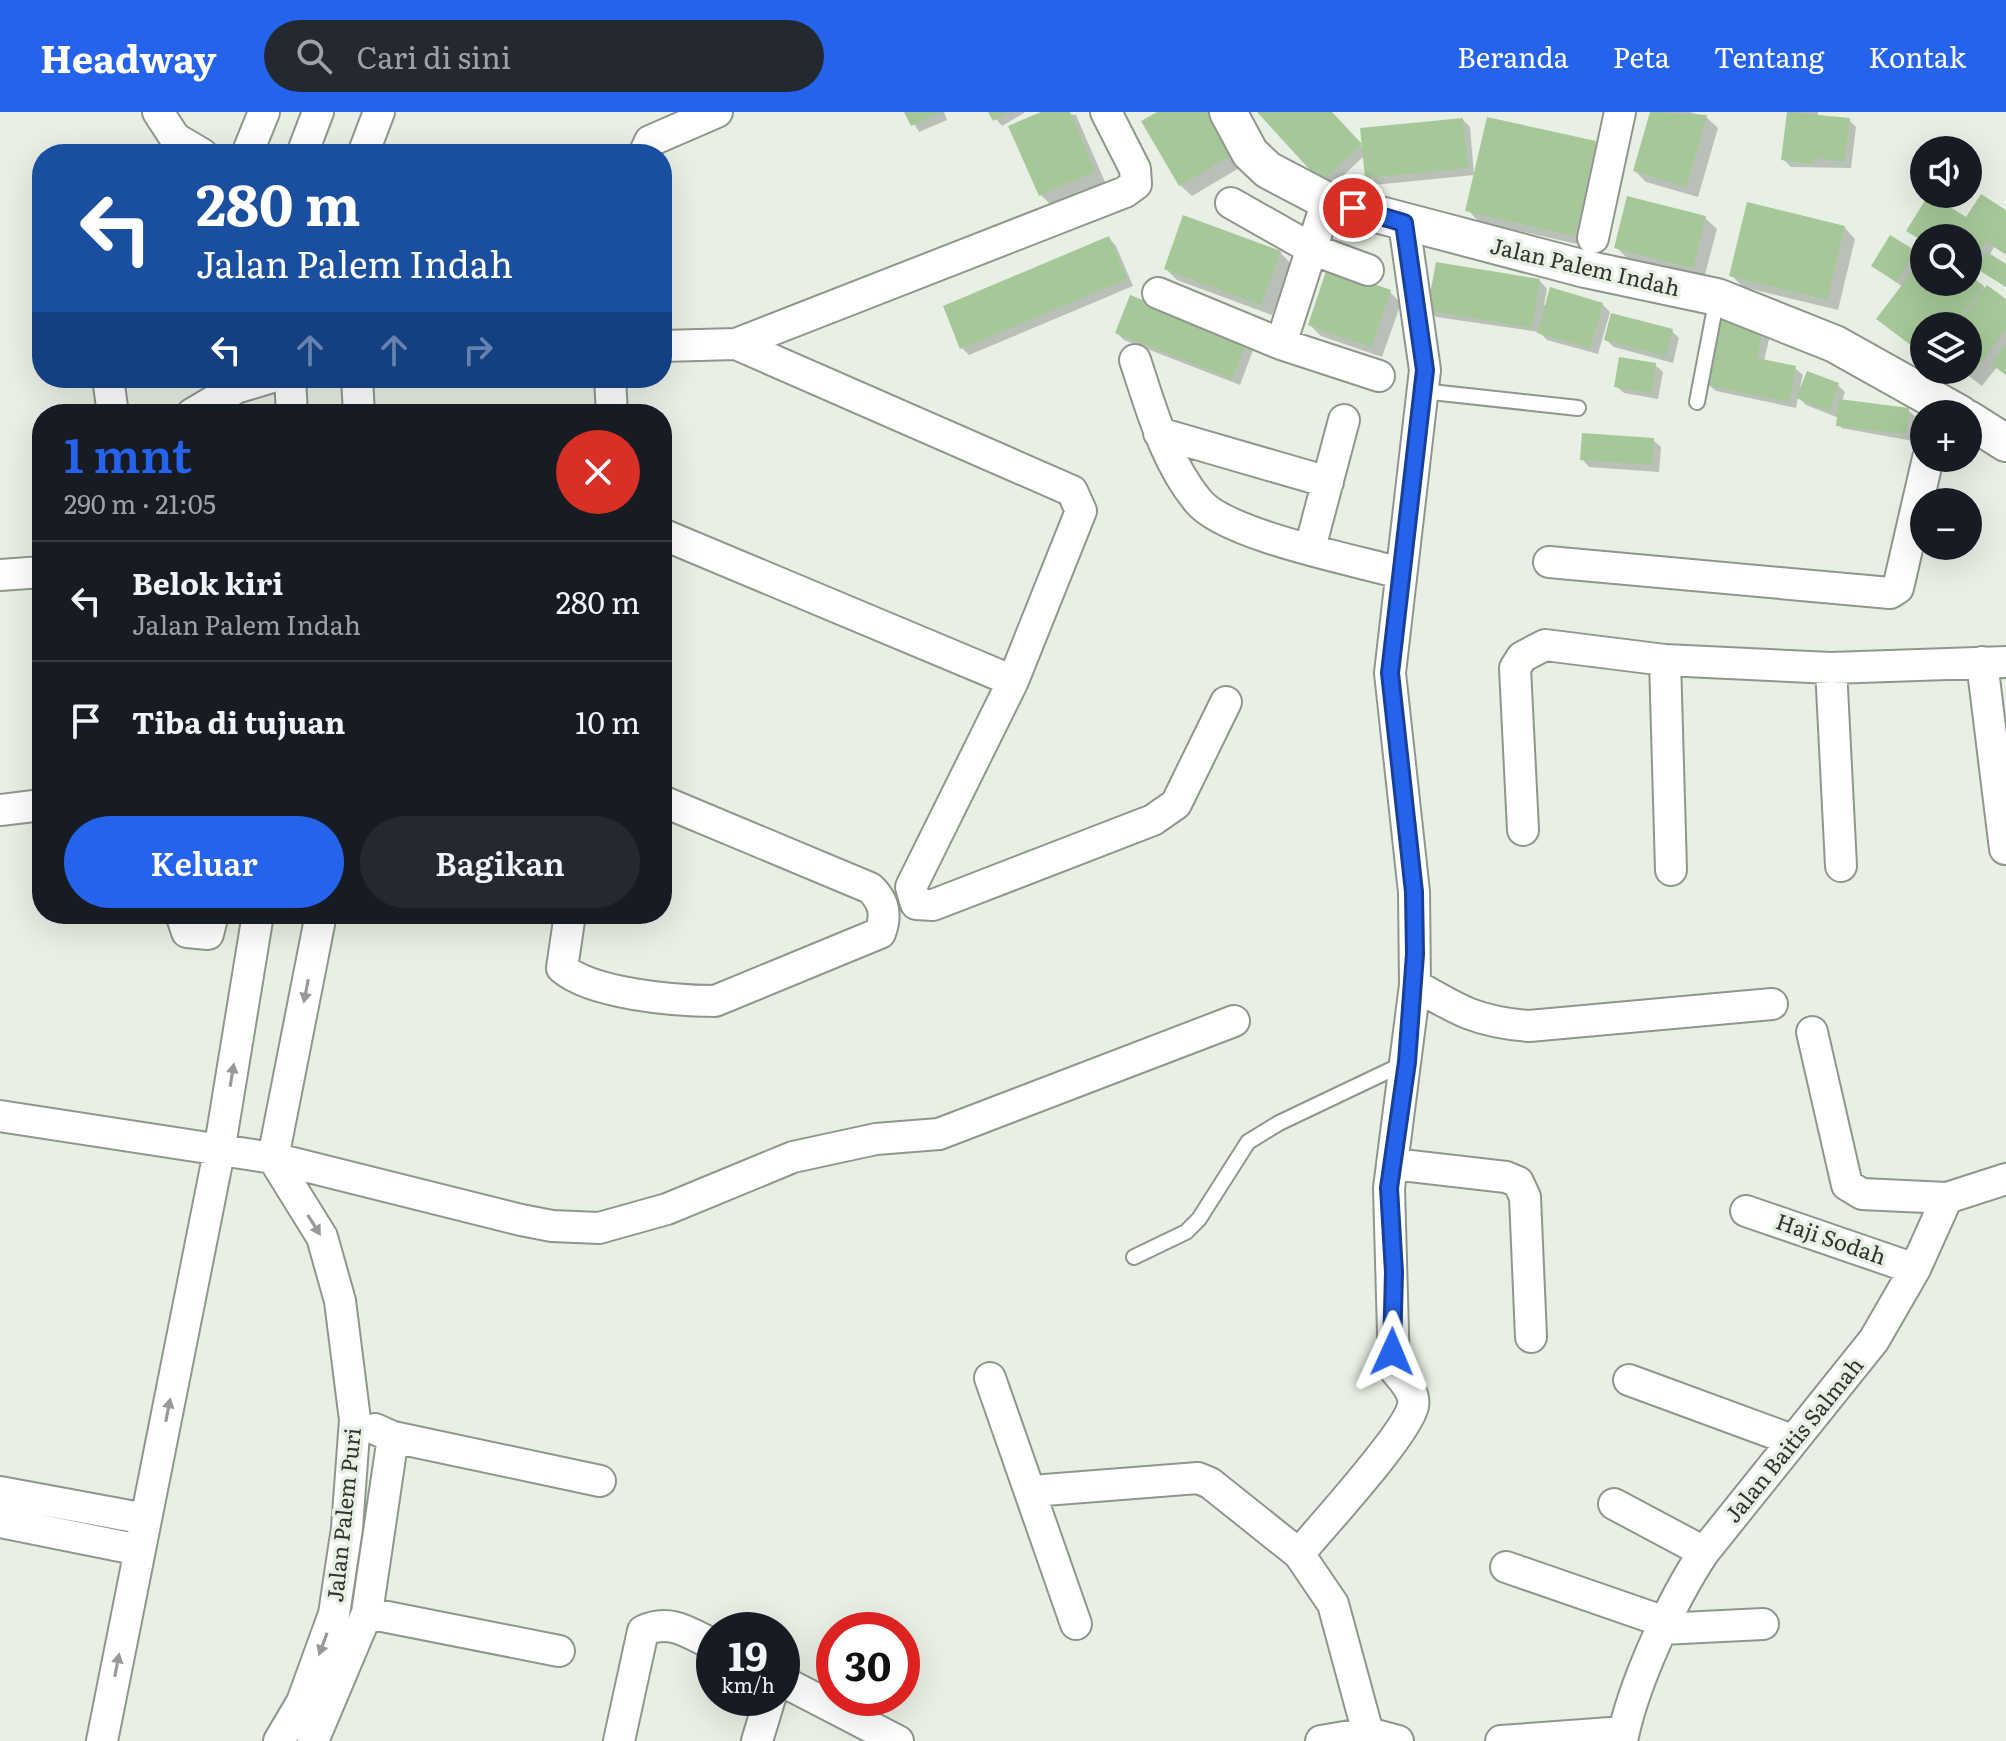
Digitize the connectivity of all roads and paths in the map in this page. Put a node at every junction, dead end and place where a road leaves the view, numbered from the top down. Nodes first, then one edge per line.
1 (158, 112) edge
2 (264, 112) edge
3 (318, 112) edge
4 (379, 112) edge
5 (717, 112) edge
6 (1106, 112) edge
7 (1228, 112) edge
8 (1620, 112) edge
9 (185, 144) edge
10 (251, 144) edge
11 (306, 144) edge
12 (367, 144) edge
13 (649, 144) edge
14 (1327, 201) junction
15 (1231, 203) dead end
16 (1404, 223) junction
17 (1593, 238) dead end
18 (1314, 250) junction
19 (1368, 270) dead end
20 (1158, 293) dead end
21 (1717, 297) junction
22 (736, 344) junction
23 (1281, 344) junction
24 (672, 346) edge
25 (1135, 360) dead end
26 (1379, 376) dead end
27 (1422, 391) junction
28 (237, 393) edge
29 (1930, 400) edge
30 (1697, 402) dead end
31 (213, 404) edge
32 (1578, 408) dead end
33 (1344, 420) dead end
34 (1982, 430) edge
35 (1159, 433) junction
36 (2006, 443) edge
37 (1925, 472) edge
38 (1328, 482) junction
39 (672, 538) edge
40 (1310, 548) junction
41 (1549, 562) dead end
42 (32, 573) edge
43 (1400, 573) junction
44 (0, 575) edge
45 (1665, 660) junction
46 (1994, 662) edge
47 (1831, 668) junction
48 (1013, 681) junction
49 (1226, 702) dead end
50 (672, 805) edge
51 (32, 806) edge
52 (0, 810) edge
53 (1523, 830) dead end
54 (2005, 849) edge
55 (1841, 866) dead end
56 (1671, 870) dead end
57 (184, 924) edge
58 (209, 924) edge
59 (256, 924) edge
60 (319, 924) edge
61 (569, 924) edge
62 (1415, 985) junction
63 (1772, 1004) dead end
64 (1234, 1021) dead end
65 (1812, 1032) dead end
66 (1407, 1062) junction
67 (0, 1116) edge
68 (219, 1152) junction
69 (273, 1158) junction
70 (1393, 1164) junction
71 (2006, 1179) edge
72 (1947, 1198) junction
73 (1746, 1211) dead end
74 (1134, 1257) dead end
75 (1915, 1269) junction
76 (1531, 1337) dead end
77 (990, 1378) dead end
78 (1629, 1380) dead end
79 (355, 1420) junction
80 (393, 1437) junction
81 (1792, 1440) junction
82 (600, 1481) dead end
83 (1032, 1491) junction
84 (0, 1492) edge
85 (1614, 1504) dead end
86 (146, 1519) junction
87 (0, 1522) edge
88 (140, 1550) junction
89 (1704, 1552) junction
90 (1299, 1554) junction
91 (1506, 1567) dead end
92 (367, 1613) junction
93 (1076, 1624) dead end
94 (1763, 1624) dead end
95 (1664, 1625) junction
96 (696, 1636) edge
97 (559, 1651) dead end
98 (800, 1694) edge
99 (765, 1716) edge
100 (852, 1730) edge
101 (1368, 1733) junction
102 (1623, 1736) edge
103 (102, 1741) edge
104 (279, 1741) edge
105 (313, 1741) edge
106 (619, 1741) edge
107 (757, 1741) edge
108 (898, 1741) edge
109 (1321, 1741) edge
110 (1398, 1741) edge
111 (1501, 1741) edge

1 - 9 street
2 - 10 street
3 - 11 street
4 - 12 street
5 - 13 street
6 - 22 street
7 - 14 street, Jalan Palem Indah
8 - 17 street
14 - 16 street, Jalan Palem Indah
14 - 18 street
15 - 18 street
16 - 21 street, Jalan Palem Indah
16 - 27 street
18 - 19 street
18 - 23 street
20 - 23 street
21 - 29 street, Jalan Palem Indah
21 - 30 lane
22 - 24 street
22 - 48 street
23 - 26 street
25 - 35 street
27 - 32 lane
27 - 43 street
28 - 31 street
33 - 38 street
34 - 36 street, Jalan Palem Indah
35 - 38 street
35 - 40 street
37 - 41 street
38 - 40 street
39 - 48 street
40 - 43 street
42 - 44 street
43 - 62 street
45 - 47 street
45 - 53 street
45 - 56 street
46 - 47 street
46 - 54 street
47 - 55 street
48 - 49 street
50 - 61 street
51 - 52 street
57 - 58 street
68 -> 59 street
60 -> 69 street
62 - 63 street
62 - 66 street
64 - 69 street
65 - 72 street
66 - 70 street
66 - 74 lane
67 - 68 street
68 - 69 street
86 -> 68 street
69 -> 79 street, Jalan Palem Puri
70 - 76 street
70 - 90 street
71 - 72 street
72 - 75 street, Jalan Baitis Salmah
73 - 75 street, Haji Sodah
75 - 81 street, Jalan Baitis Salmah
77 - 83 street
78 - 81 street
79 - 80 street
79 -> 104 street, Jalan Palem Puri
80 - 82 street
80 - 92 street
81 - 89 street, Jalan Baitis Salmah
83 - 90 street
83 - 93 street
84 - 86 street
85 - 89 street
86 - 88 street
87 - 88 street
103 -> 88 street
89 - 95 street, Jalan Baitis Salmah
90 - 101 street
91 - 95 street
92 - 97 street
92 - 105 street
94 - 95 street
95 - 102 street, Jalan Baitis Salmah
96 - 106 street
98 - 100 street
99 - 107 street
100 - 108 street
101 - 109 street
101 - 110 street
102 - 111 street

